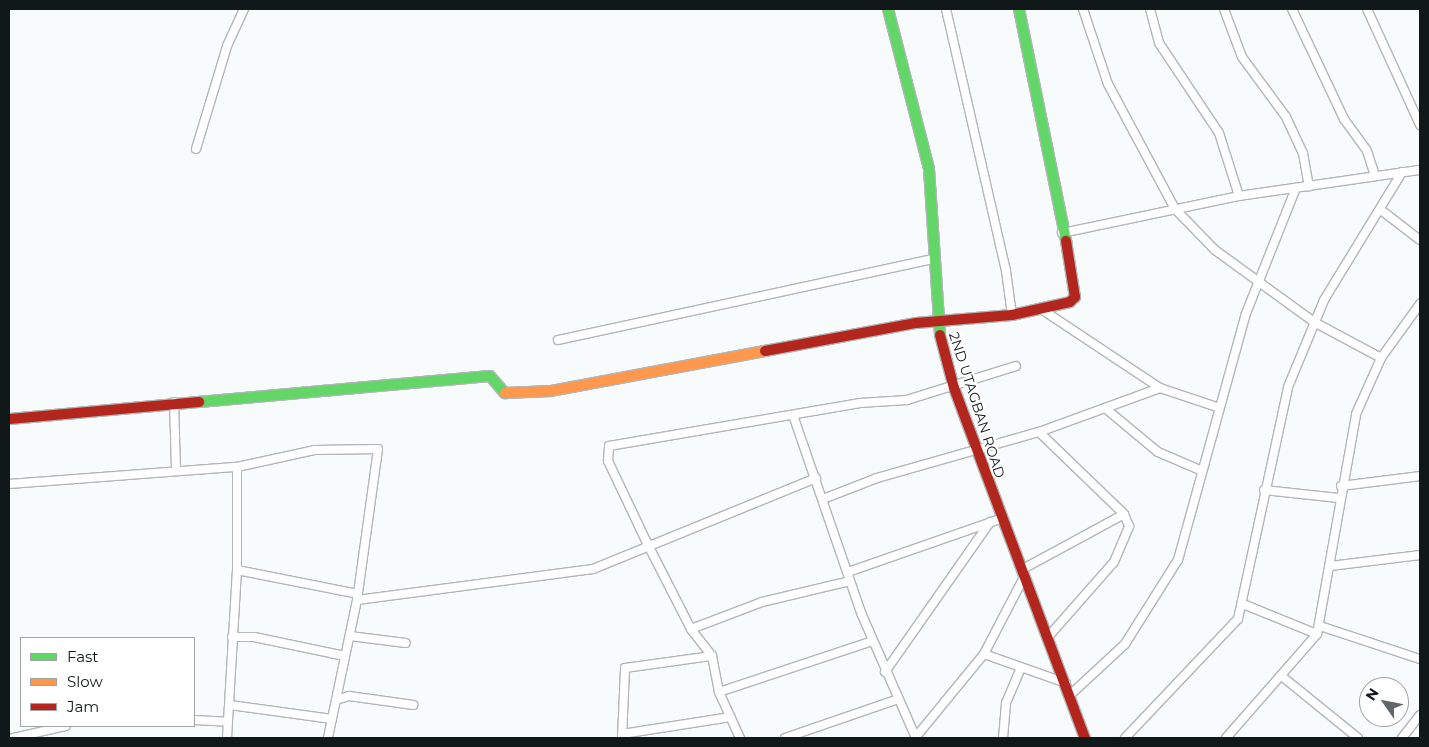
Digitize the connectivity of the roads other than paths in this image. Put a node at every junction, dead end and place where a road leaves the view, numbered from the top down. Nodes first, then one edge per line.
1 (244, 9) edge
2 (888, 9) edge
3 (946, 9) edge
4 (1019, 9) edge
5 (1083, 9) edge
6 (1150, 9) edge
7 (1224, 9) edge
8 (1292, 9) edge
9 (1367, 9) edge
10 (1420, 125) edge
11 (196, 149) dead end
12 (1420, 170) edge
13 (1402, 172) junction
14 (1375, 176) junction
15 (1309, 186) junction
16 (1296, 188) junction
17 (1239, 196) junction
18 (1175, 209) junction
19 (1381, 210) junction
20 (1062, 234) junction
21 (1420, 240) edge
22 (932, 259) junction
23 (1260, 282) junction
24 (1420, 304) edge
25 (1041, 309) junction
26 (1012, 315) junction
27 (936, 321) junction
28 (1314, 322) junction
29 (558, 340) dead end
30 (1381, 358) junction
31 (1016, 366) dead end
32 (954, 388) junction
33 (1160, 388) junction
34 (174, 402) junction
35 (1217, 407) junction
36 (1105, 408) junction
37 (794, 418) junction
38 (9, 419) edge
39 (1039, 432) junction
40 (974, 452) junction
41 (236, 467) junction
42 (176, 470) junction
43 (1200, 470) junction
44 (1420, 476) edge
45 (816, 478) junction
46 (9, 484) edge
47 (1341, 486) junction
48 (1264, 490) junction
49 (1339, 498) junction
50 (823, 499) junction
51 (1124, 514) junction
52 (1000, 519) junction
53 (990, 522) junction
54 (647, 544) junction
55 (1420, 555) edge
56 (1330, 566) junction
57 (236, 570) junction
58 (848, 572) junction
59 (1022, 574) junction
60 (850, 581) junction
61 (358, 597) junction
62 (1243, 604) junction
63 (1320, 626) junction
64 (691, 629) junction
65 (1317, 634) junction
66 (350, 636) junction
67 (232, 637) junction
68 (1048, 637) junction
69 (872, 641) junction
70 (406, 643) dead end
71 (984, 654) junction
72 (345, 656) junction
73 (712, 656) junction
74 (1420, 659) edge
75 (1021, 667) junction
76 (885, 672) junction
77 (1284, 678) junction
78 (1066, 683) junction
79 (720, 692) junction
80 (1070, 695) junction
81 (898, 699) junction
82 (336, 700) junction
83 (230, 705) junction
84 (413, 705) dead end
85 (1420, 716) edge
86 (731, 717) junction
87 (195, 720) edge
88 (332, 720) junction
89 (228, 722) junction
90 (62, 727) edge
91 (1233, 731) junction
92 (622, 736) edge
93 (13, 738) edge
94 (227, 738) edge
95 (328, 738) edge
96 (740, 738) edge
97 (785, 738) edge
98 (916, 738) edge
99 (1003, 738) edge
100 (1085, 738) edge
101 (1125, 738) edge
102 (1226, 738) edge
103 (1240, 738) edge
104 (1358, 738) edge
105 (1402, 738) edge

1 - 11 street
2 - 22 street, 2ND UTAGBAN ROAD
3 - 26 street
4 - 20 street
5 - 18 street
6 - 17 street
7 - 15 street
8 - 14 street
9 - 10 street
12 - 13 street
13 - 14 street
13 - 19 street
14 - 15 street
15 - 16 street
16 - 17 street
16 - 23 street
17 - 18 street
18 - 20 street
18 - 23 street
19 - 21 street
19 - 28 street
20 - 25 street
22 - 27 street, 2ND UTAGBAN ROAD
22 - 29 street
23 - 28 street
23 - 35 street
24 - 30 street
25 - 26 street
25 - 33 street
26 - 27 street
27 - 32 street, 2ND UTAGBAN ROAD
27 - 34 street
28 - 30 street
28 - 48 street
30 - 47 street
31 - 32 street
32 - 37 street
32 - 40 street, 2ND UTAGBAN ROAD
33 - 35 street
33 - 36 street
34 - 38 street
34 - 42 street
35 - 43 street
36 - 39 street
36 - 43 street
37 - 45 street
37 - 54 street
39 - 40 street
39 - 51 street
40 - 50 street
40 - 52 street, 2ND UTAGBAN ROAD
41 - 42 street
41 - 57 street
41 - 61 street
42 - 46 street
43 - 80 street
44 - 47 street
45 - 50 street
45 - 54 street
47 - 49 street
48 - 49 street
48 - 62 street
49 - 56 street
50 - 58 street
51 - 59 street
51 - 68 street
52 - 53 street
52 - 59 street, 2ND UTAGBAN ROAD
53 - 58 street
53 - 76 street
54 - 61 street
54 - 64 street
55 - 56 street
56 - 63 street
57 - 61 street
57 - 67 street
58 - 60 street
59 - 68 street, 2ND UTAGBAN ROAD
59 - 71 street
60 - 64 street
60 - 69 street
61 - 66 street
62 - 65 street
62 - 101 street
63 - 65 street
63 - 74 street
64 - 73 street
65 - 77 street
66 - 70 street
66 - 72 street
67 - 72 street
67 - 83 street
68 - 78 street, 2ND UTAGBAN ROAD
69 - 76 street
69 - 79 street
71 - 75 street
71 - 98 street
72 - 82 street
73 - 79 street
73 - 92 street
75 - 78 street
75 - 99 street
76 - 81 street
77 - 91 street
77 - 104 street
78 - 80 street, 2ND UTAGBAN ROAD
79 - 86 street
80 - 100 street, 2ND UTAGBAN ROAD
81 - 97 street
81 - 98 street
82 - 84 street
82 - 88 street
83 - 88 street
83 - 89 street
85 - 105 street
86 - 92 street
86 - 96 street
87 - 89 street
88 - 95 street
89 - 94 street
90 - 93 street
91 - 102 street
91 - 103 street

